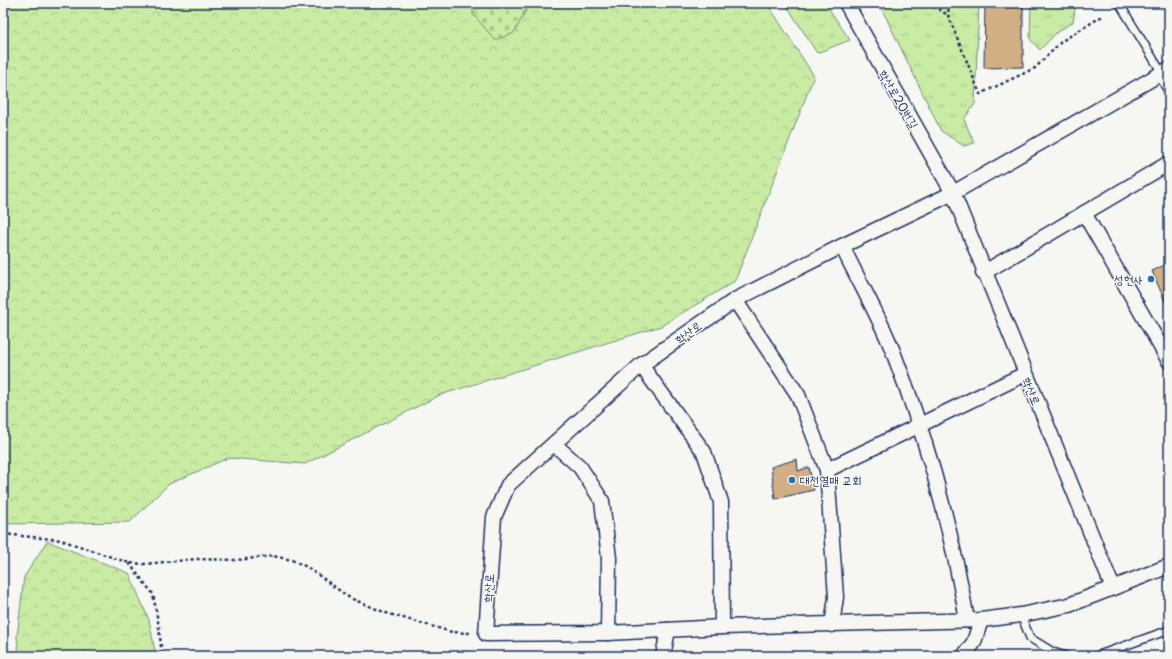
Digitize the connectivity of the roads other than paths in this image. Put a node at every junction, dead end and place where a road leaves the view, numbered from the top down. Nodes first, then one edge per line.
1 (846, 3) edge
2 (1119, 3) edge
3 (1165, 71) edge
4 (1169, 86) edge
5 (1169, 163) edge
6 (953, 193) junction
7 (1084, 213) junction
8 (842, 246) junction
9 (984, 273) junction
10 (735, 300) junction
11 (1169, 361) edge
12 (641, 365) junction
13 (1025, 374) junction
14 (919, 425) junction
15 (554, 444) junction
16 (827, 470) junction
17 (1169, 566) edge
18 (1113, 588) junction
19 (1021, 615) junction
20 (974, 620) junction
21 (832, 625) junction
22 (722, 627) junction
23 (668, 630) junction
24 (1169, 630) edge
25 (608, 633) junction
26 (663, 656) edge
27 (964, 656) edge
28 (1066, 656) edge
29 (1096, 656) edge

1 - 6 street, 학산로20번길
2 - 3 lane
3 - 4 street
3 - 6 street, 학산로
5 - 7 street
6 - 8 street, 학산로
6 - 9 street, 학산로
7 - 9 street
7 - 11 street
8 - 10 street, 학산로
8 - 14 street
9 - 13 street, 학산로
10 - 12 street, 학산로
10 - 16 street
12 - 15 street, 학산로
12 - 22 street
13 - 14 street
13 - 18 street, 학산로
14 - 16 street
14 - 20 street
15 - 25 street
15 - 25 street, 학산로
16 - 21 street
17 - 18 street
18 - 19 street
19 - 20 street
19 - 28 lane
20 - 21 street
20 - 27 street
21 - 22 street
22 - 23 street
23 - 25 street
23 - 26 street
24 - 29 lane

